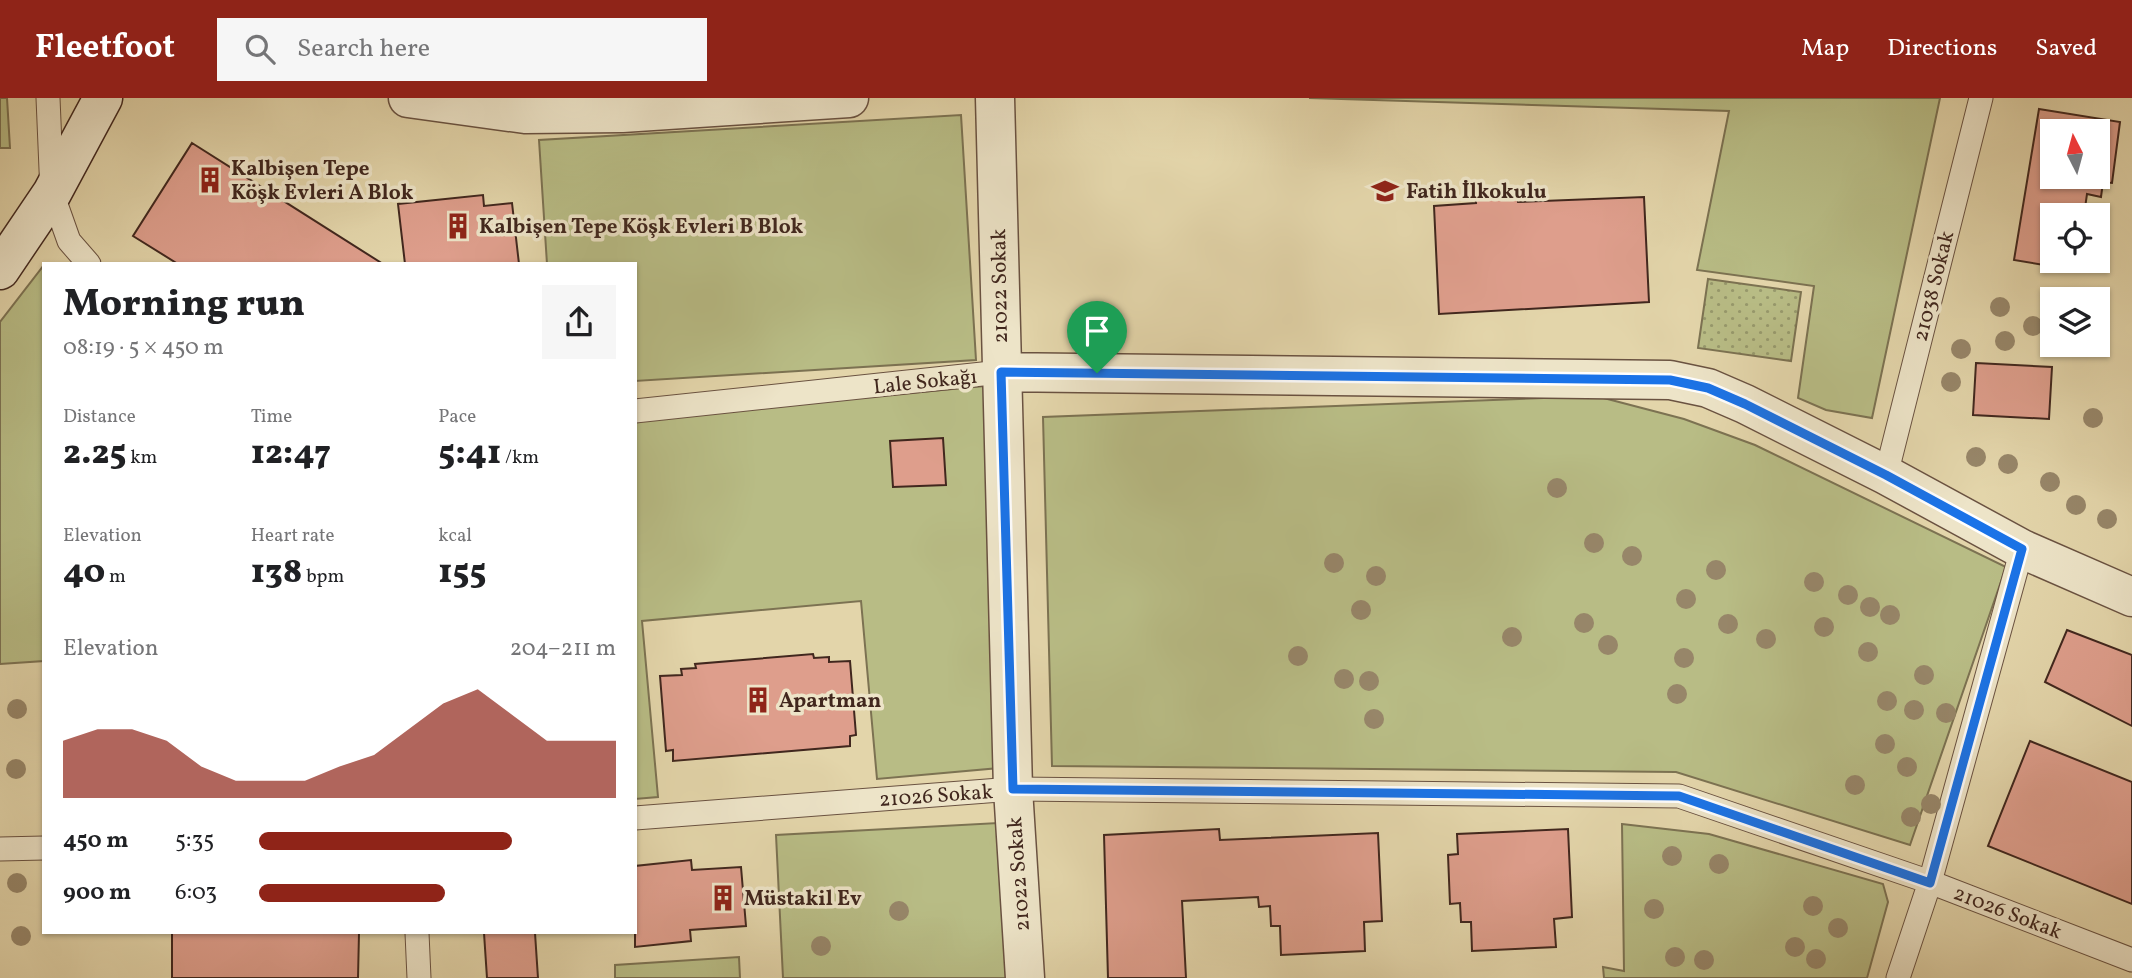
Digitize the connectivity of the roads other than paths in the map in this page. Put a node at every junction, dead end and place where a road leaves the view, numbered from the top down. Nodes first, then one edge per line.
1 (48, 98) edge
2 (103, 98) edge
3 (408, 98) edge
4 (849, 98) edge
5 (995, 98) edge
6 (1980, 98) edge
7 (52, 193) junction
8 (87, 262) edge
9 (0, 270) edge
10 (1001, 372) junction
11 (637, 411) edge
12 (1886, 475) junction
13 (2022, 549) junction
14 (2132, 597) edge
15 (1013, 789) junction
16 (637, 818) edge
17 (42, 848) edge
18 (0, 849) edge
19 (1930, 883) junction
20 (417, 934) edge
21 (2132, 960) edge
22 (419, 978) edge
23 (1025, 978) edge
24 (1898, 978) edge

1 - 7 lane
2 - 7 street
3 - 4 street
5 - 10 street, 21022 Sokak
6 - 12 lane, 21038 Sokak
7 - 8 lane
7 - 9 street
10 - 11 lane, Lale Sokağı
10 - 12 street, Lale Sokağı
10 - 15 street, 21022 Sokak
12 - 13 street, Lale Sokağı
13 - 14 street, Lale Sokağı
13 - 19 lane
15 - 16 lane, 21026 Sokak
15 - 19 lane, 21026 Sokak
15 - 23 street, 21022 Sokak
17 - 18 lane
19 - 21 lane, 21026 Sokak
19 - 24 lane
20 - 22 lane

